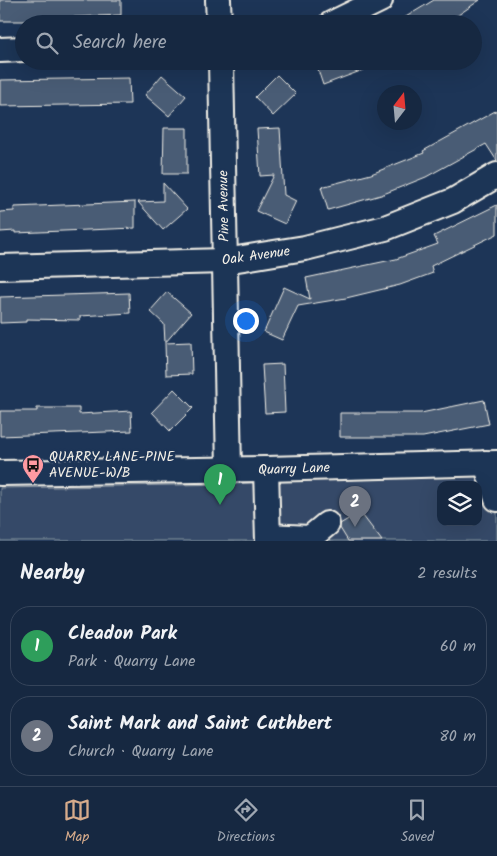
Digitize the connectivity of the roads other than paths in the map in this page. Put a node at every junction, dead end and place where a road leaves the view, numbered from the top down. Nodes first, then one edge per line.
1 (218, 0) edge
2 (380, 0) edge
3 (219, 15) edge
4 (350, 15) edge
5 (0, 50) edge
6 (15, 50) edge
7 (220, 70) edge
8 (497, 175) edge
9 (225, 261) junction
10 (0, 268) edge
11 (492, 463) edge
12 (229, 470) junction
13 (266, 470) junction
14 (0, 472) edge
15 (496, 499) edge
16 (327, 524) dead end
17 (268, 538) edge

1 - 3 street
2 - 4 street
5 - 6 street
7 - 9 street, Pine Avenue
8 - 9 street, Oak Avenue
9 - 10 street, Oak Avenue
9 - 12 street, Pine Avenue
11 - 13 street, Quarry Lane
11 - 15 street
12 - 13 street, Quarry Lane
12 - 14 street, Quarry Lane
13 - 17 street
16 - 17 street

